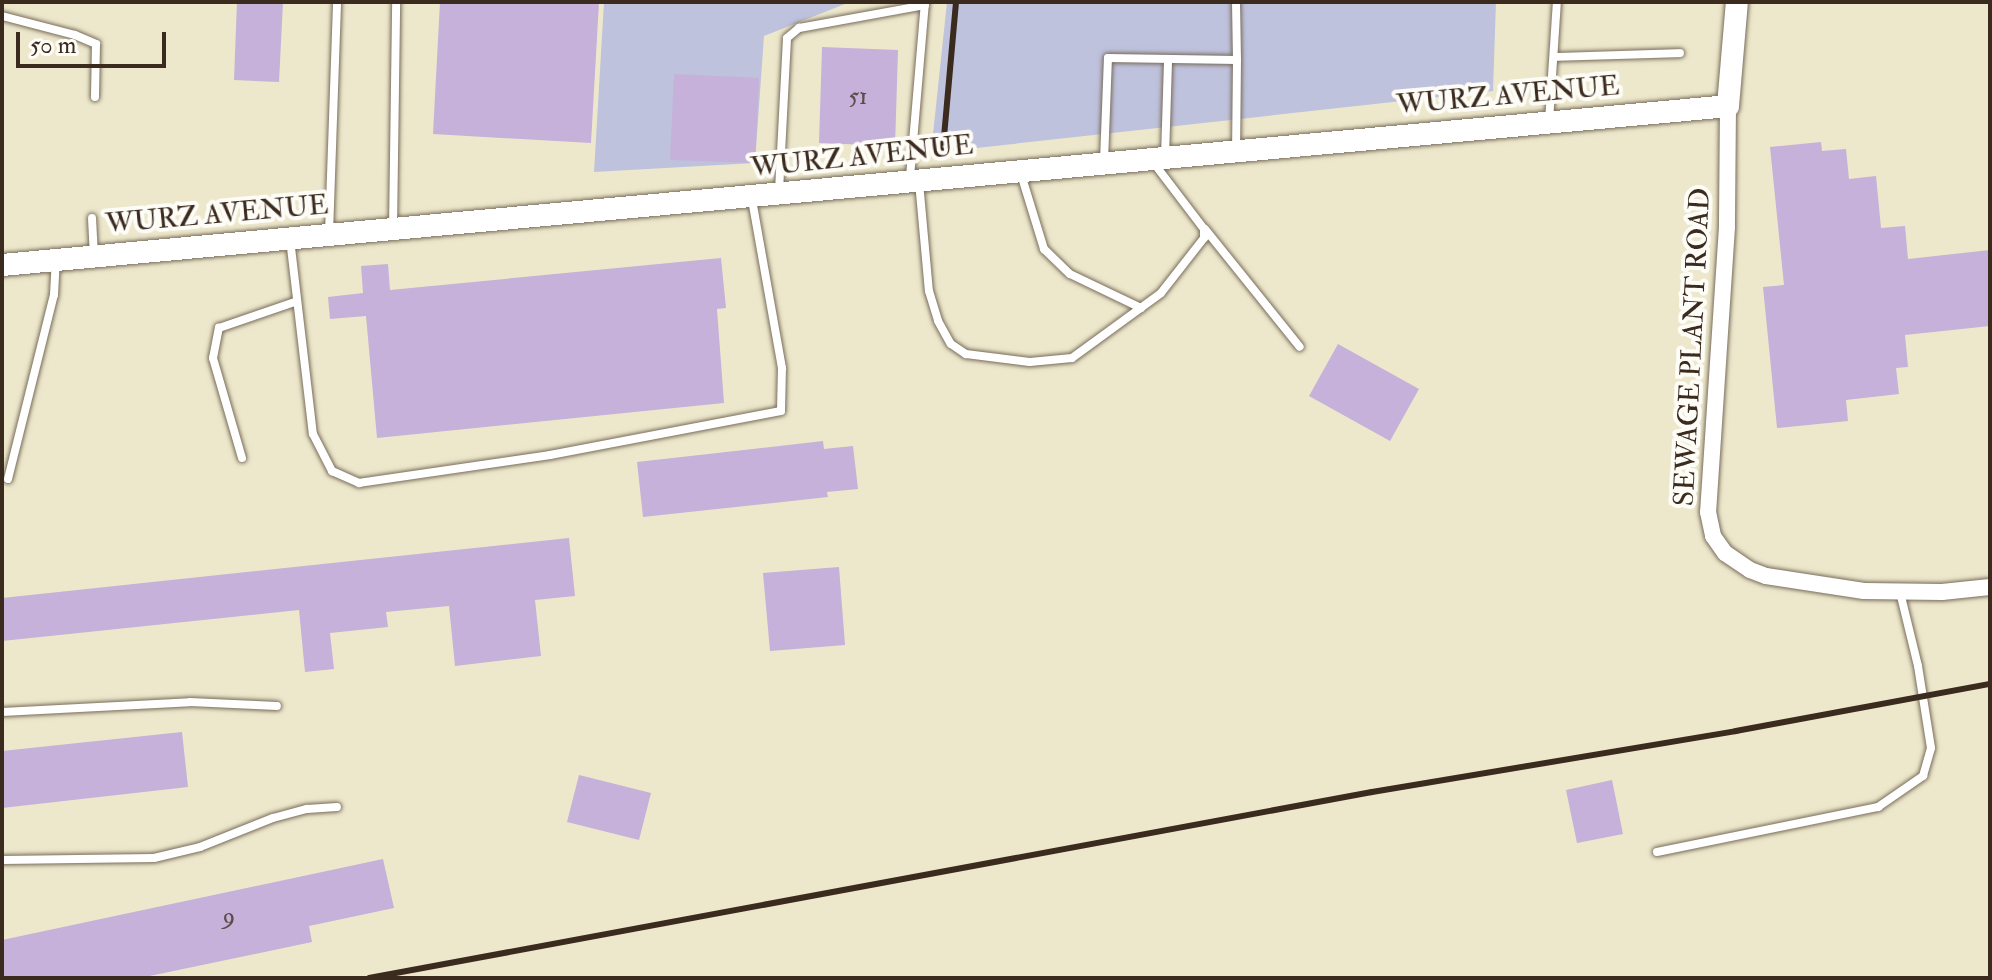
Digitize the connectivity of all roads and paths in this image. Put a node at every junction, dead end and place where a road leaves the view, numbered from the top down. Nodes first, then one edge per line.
1 (337, 2) edge
2 (396, 2) edge
3 (1236, 2) edge
4 (1557, 2) edge
5 (1737, 2) edge
6 (925, 3) edge
7 (2, 16) edge
8 (1680, 53) dead end
9 (1554, 57) junction
10 (1168, 59) junction
11 (1237, 60) junction
12 (95, 97) dead end
13 (1728, 106) junction
14 (1549, 122) junction
15 (1236, 150) junction
16 (1157, 158) junction
17 (1104, 162) junction
18 (1019, 171) junction
19 (914, 182) junction
20 (779, 196) junction
21 (752, 199) junction
22 (92, 218) dead end
23 (1204, 229) junction
24 (393, 230) junction
25 (329, 235) junction
26 (290, 238) junction
27 (94, 256) junction
28 (56, 259) junction
29 (2, 265) edge
30 (295, 302) junction
31 (1141, 308) junction
32 (1300, 347) dead end
33 (242, 458) dead end
34 (8, 479) dead end
35 (1990, 587) edge
36 (1900, 592) junction
37 (277, 706) dead end
38 (2, 712) edge
39 (337, 807) dead end
40 (1657, 852) dead end
41 (2, 860) edge

1 - 25 lane
2 - 24 lane
3 - 11 lane
4 - 9 lane
5 - 13 street
6 - 19 lane
6 - 20 lane
7 - 12 lane
8 - 9 lane
9 - 14 lane
10 - 11 lane
10 - 16 lane
10 - 17 lane
11 - 15 lane
13 - 14 street, WURZ AVENUE
13 - 36 street, SEWAGE PLANT ROAD
14 - 15 street, WURZ AVENUE
15 - 16 street, WURZ AVENUE
16 - 17 street, WURZ AVENUE
16 - 23 lane
17 - 18 street, WURZ AVENUE
18 - 19 street, WURZ AVENUE
18 - 31 lane
19 - 20 street, WURZ AVENUE
19 - 31 lane
20 - 21 street, WURZ AVENUE
21 - 24 street, WURZ AVENUE
21 - 30 lane
22 - 27 lane
23 - 31 lane
23 - 32 lane
24 - 25 street, WURZ AVENUE
25 - 26 street, WURZ AVENUE
26 - 27 street, WURZ AVENUE
26 - 30 lane
27 - 28 street, WURZ AVENUE
28 - 29 street, WURZ AVENUE
28 - 34 lane
30 - 33 lane
35 - 36 street, SEWAGE PLANT ROAD
36 - 40 lane
37 - 38 lane
39 - 41 lane

